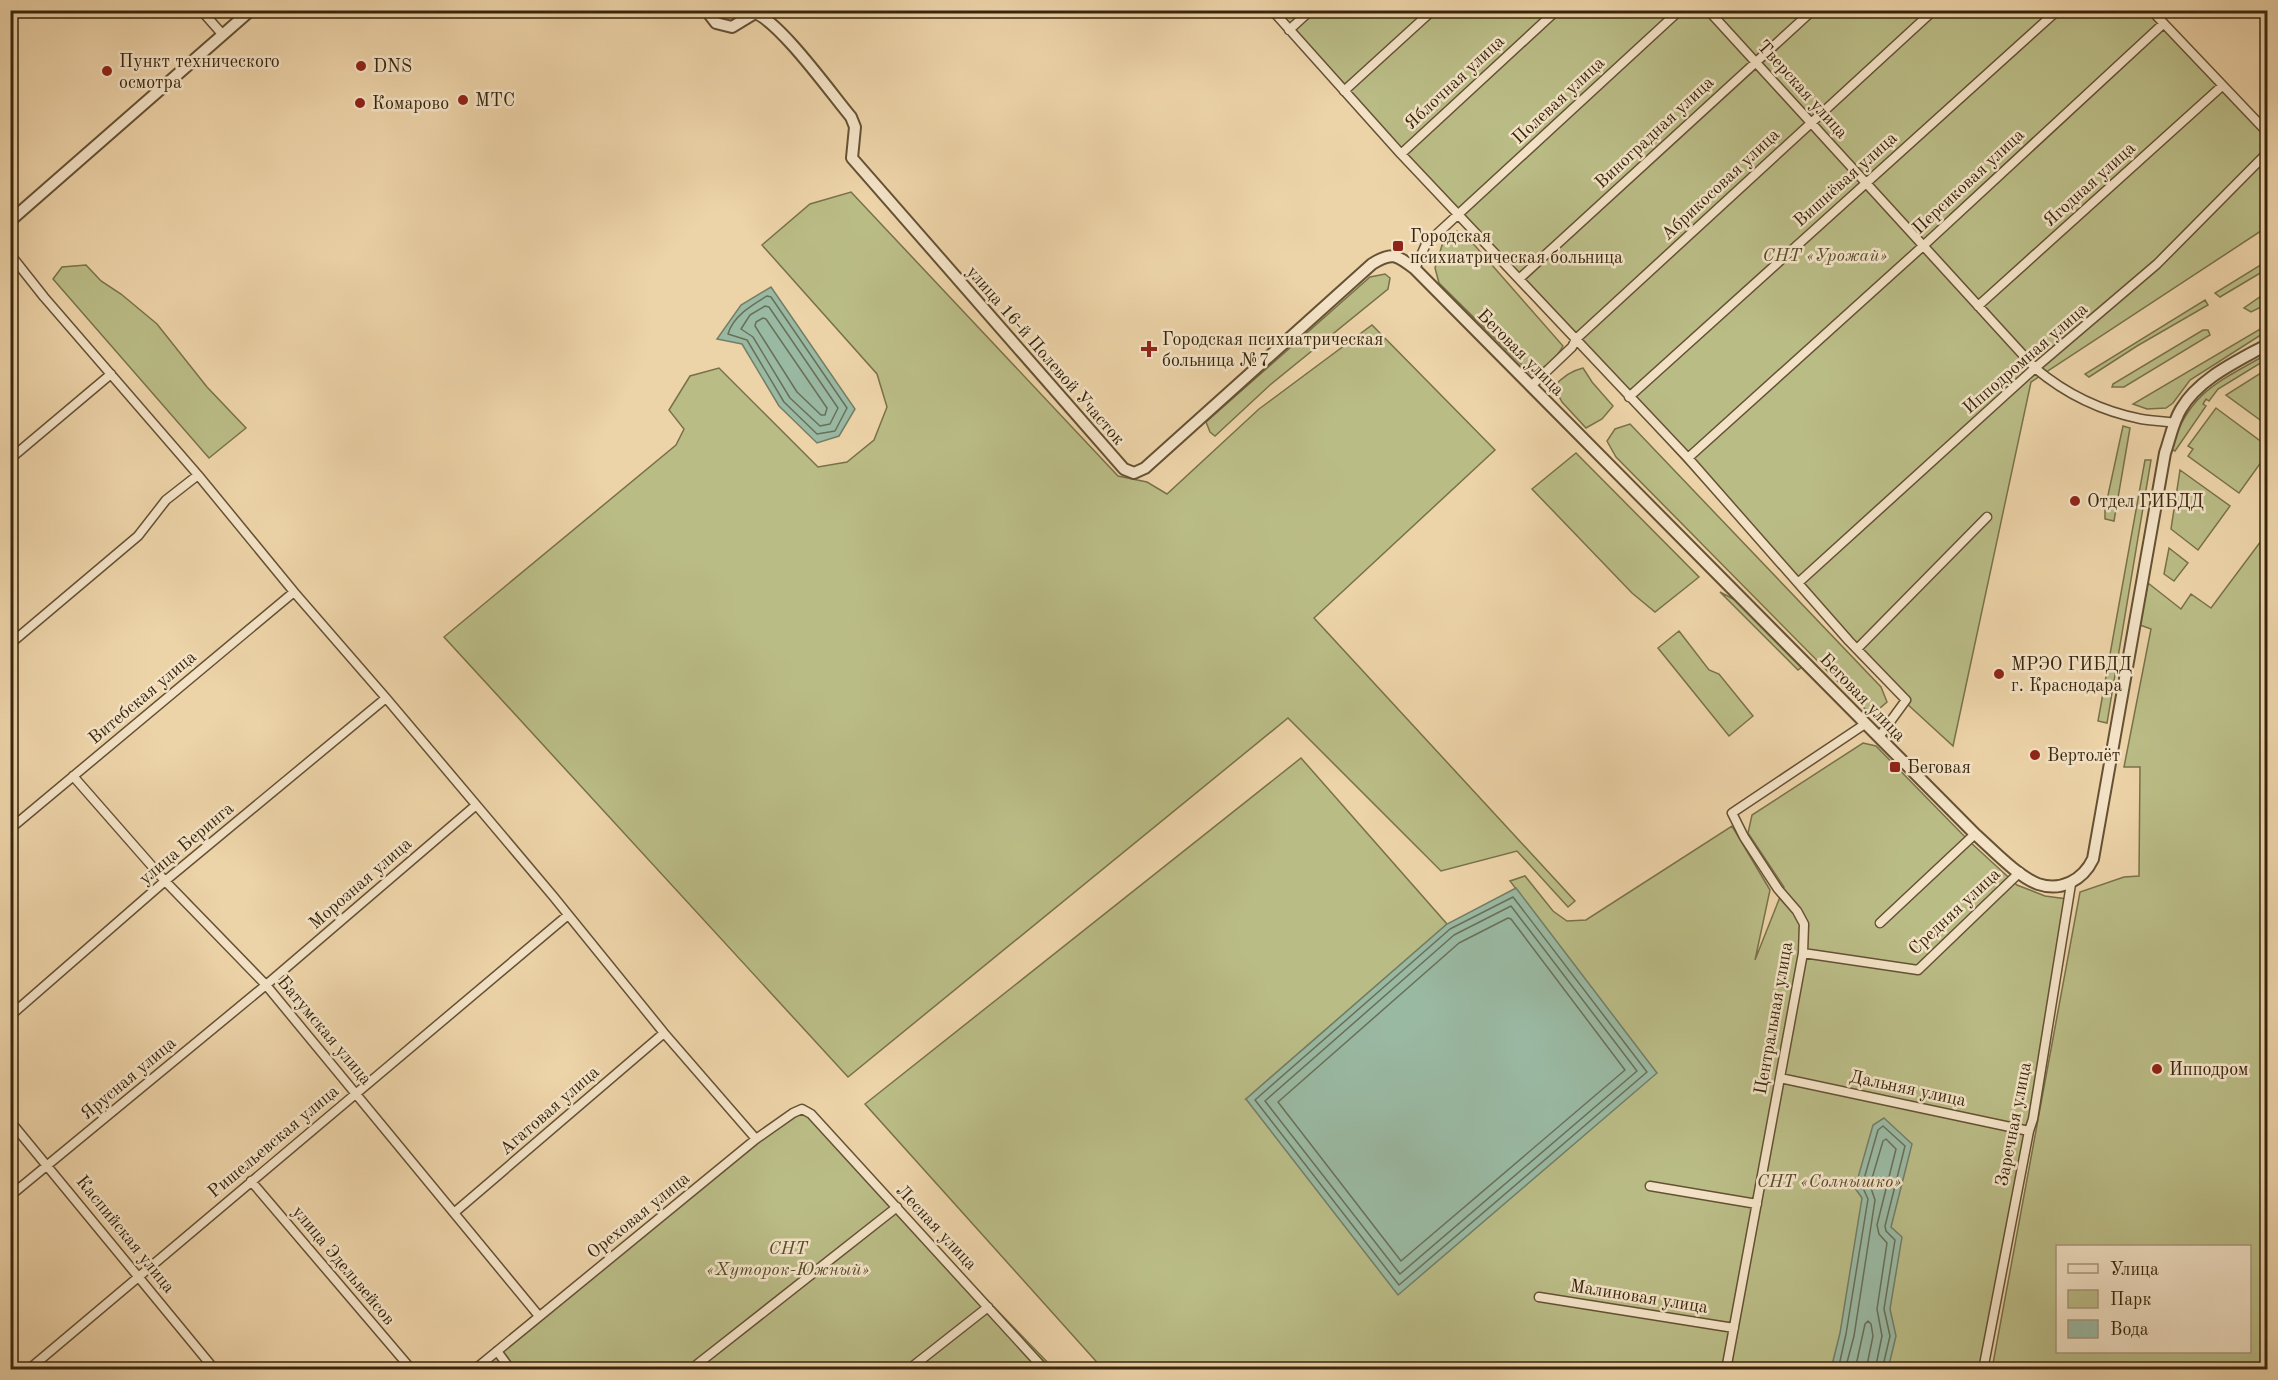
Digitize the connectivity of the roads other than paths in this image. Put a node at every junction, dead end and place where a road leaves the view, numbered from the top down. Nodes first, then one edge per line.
1 (201, 10) edge
2 (251, 10) edge
3 (706, 10) edge
4 (1272, 10) edge
5 (1311, 10) edge
6 (1433, 10) edge
7 (1557, 10) edge
8 (1680, 10) edge
9 (1708, 10) edge
10 (1812, 10) edge
11 (1934, 10) edge
12 (2058, 10) edge
13 (2151, 10) edge
14 (2163, 24) junction
15 (1289, 30) junction
16 (223, 35) junction
17 (1756, 62) junction
18 (2222, 86) junction
19 (1344, 91) junction
20 (1811, 122) junction
21 (2268, 133) edge
22 (2268, 152) edge
23 (1401, 154) junction
24 (1866, 183) junction
25 (1458, 214) junction
26 (10, 221) edge
27 (1923, 246) junction
28 (10, 254) edge
29 (1398, 256) joint
30 (1415, 269) junction
31 (1519, 279) junction
32 (1978, 306) junction
33 (1576, 339) junction
34 (2268, 344) edge
35 (2035, 368) junction
36 (111, 374) junction
37 (1531, 386) junction
38 (1629, 397) junction
39 (2175, 423) junction
40 (1688, 458) junction
41 (10, 459) edge
42 (198, 475) junction
43 (1987, 517) dead end
44 (1798, 583) junction
45 (294, 592) junction
46 (10, 644) edge
47 (1857, 649) junction
48 (386, 698) junction
49 (1865, 724) junction
50 (1879, 737) junction
51 (73, 776) junction
52 (475, 806) junction
53 (10, 829) edge
54 (1975, 834) junction
55 (2020, 872) junction
56 (165, 881) junction
57 (2071, 884) junction
58 (568, 915) junction
59 (1880, 923) dead end
60 (1803, 953) junction
61 (266, 985) junction
62 (10, 1016) edge
63 (664, 1033) junction
64 (1780, 1078) junction
65 (357, 1093) junction
66 (802, 1109) joint
67 (10, 1121) edge
68 (2029, 1131) junction
69 (756, 1139) junction
70 (48, 1165) junction
71 (251, 1181) junction
72 (1650, 1186) dead end
73 (10, 1196) edge
74 (1756, 1204) junction
75 (897, 1207) junction
76 (455, 1212) junction
77 (138, 1275) junction
78 (1539, 1297) dead end
79 (988, 1307) junction
80 (539, 1316) junction
81 (1734, 1328) junction
82 (497, 1351) junction
83 (28, 1370) edge
84 (215, 1370) edge
85 (412, 1370) edge
86 (474, 1370) edge
87 (511, 1370) edge
88 (690, 1370) edge
89 (908, 1370) edge
90 (1045, 1370) edge
91 (1726, 1370) edge
92 (1983, 1370) edge

1 - 16 street
2 - 16 street
3 - 29 street, улица 16-й Полевой Участок
4 - 15 street
5 - 15 street
6 - 19 street
7 - 23 street, Яблочная улица
8 - 25 street, Полевая улица
9 - 17 street, Тверская улица
10 - 17 street, Виноградная улица
11 - 20 street, Абрикосовая улица
12 - 24 street, Вишнёвая улица
13 - 14 street
14 - 18 street
14 - 27 street, Персиковая улица
15 - 19 street
16 - 26 street
17 - 20 street, Тверская улица
17 - 31 street, Виноградная улица
18 - 21 street
18 - 32 street, Ягодная улица
19 - 23 street
20 - 24 street, Тверская улица
20 - 33 street, Абрикосовая улица
22 - 35 street, Ипподромная улица
23 - 25 street
24 - 27 street, Тверская улица
24 - 38 street, Вишнёвая улица
25 - 30 street, Полевая улица
25 - 31 street
27 - 32 street, Тверская улица
27 - 40 street, Персиковая улица
28 - 36 street
29 - 30 street, Беговая улица
30 - 37 street, Беговая улица
31 - 33 street
32 - 35 street, Тверская улица
33 - 37 street, Абрикосовая улица
33 - 38 street
34 - 39 street
35 - 39 street, Тверская улица
35 - 44 street, Ипподромная улица
36 - 41 street
36 - 42 street
37 - 49 street, Беговая улица
38 - 40 street
39 - 57 street
40 - 44 street
42 - 45 street
42 - 46 street
43 - 47 street
44 - 47 street
45 - 48 street
45 - 51 street, Витебская улица
47 - 50 street
48 - 52 street
48 - 56 street, улица Беринга
49 - 50 street, Беговая улица
49 - 60 street, Центральная улица
50 - 54 street, Беговая улица
51 - 53 street, Витебская улица
51 - 56 street, Батумская улица
52 - 58 street
52 - 61 street, Морозная улица
54 - 55 street, Беговая улица
54 - 59 street
55 - 57 street, Беговая улица
55 - 60 street, Средняя улица
56 - 61 street, Батумская улица
56 - 62 street, улица Беринга
57 - 68 street, Заречная улица
58 - 63 street
58 - 65 street, Ришельевская улица
60 - 64 street, Центральная улица
61 - 65 street, Батумская улица
61 - 70 street, Ярусная улица
63 - 69 street
63 - 76 street, Агатовая улица
64 - 68 street, Дальняя улица
64 - 74 street, Центральная улица
65 - 71 street, Ришельевская улица
65 - 76 street, Батумская улица
66 - 69 street, Ореховая улица
66 - 75 street, Лесная улица
67 - 70 street, Каспийская улица
68 - 92 street, Заречная улица
69 - 80 street, Ореховая улица
70 - 73 street, Ярусная улица
70 - 77 street, Каспийская улица
71 - 77 street, Ришельевская улица
71 - 85 street, улица Эдельвейсов
72 - 74 street
74 - 81 street, Центральная улица
75 - 79 street, Лесная улица
75 - 88 street
76 - 80 street, Батумская улица
77 - 83 street, Ришельевская улица
77 - 84 street, Каспийская улица
78 - 81 street, Малиновая улица
79 - 89 street
79 - 90 street, Лесная улица
80 - 82 street, Ореховая улица
81 - 91 street, Центральная улица
82 - 86 street, Ореховая улица
82 - 87 street

